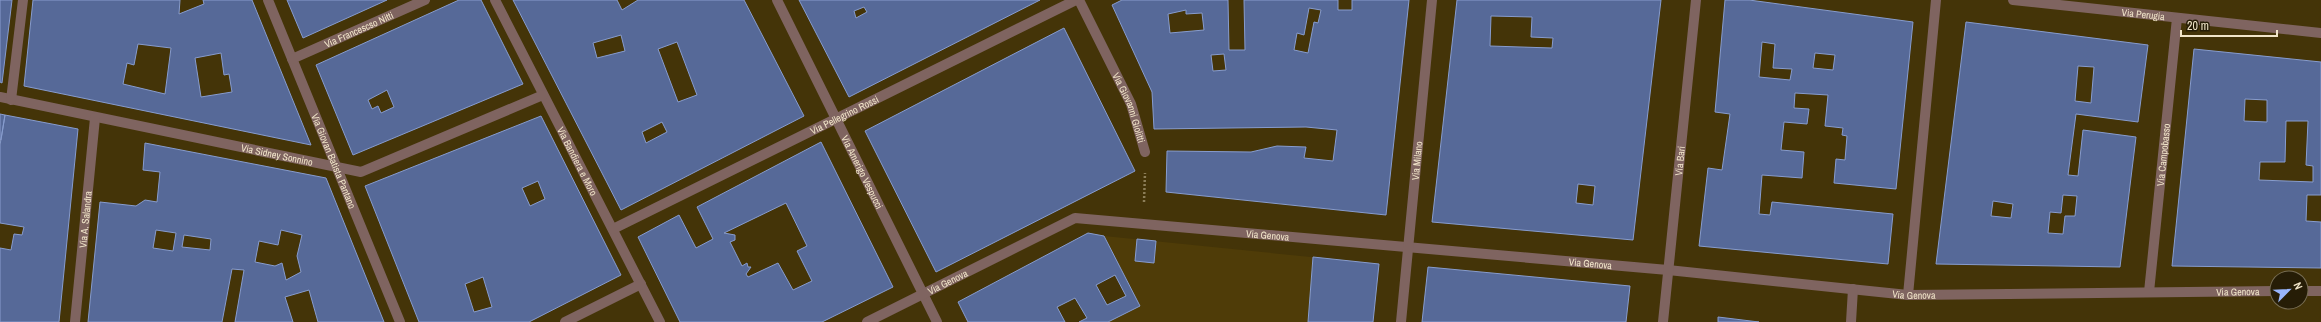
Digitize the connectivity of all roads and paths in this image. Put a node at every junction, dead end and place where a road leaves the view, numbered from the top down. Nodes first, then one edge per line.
1 (22, 0) edge
2 (268, 0) edge
3 (425, 0) edge
4 (494, 0) edge
5 (777, 0) edge
6 (1076, 0) edge
7 (1079, 0) edge
8 (1432, 0) edge
9 (1696, 0) edge
10 (1936, 0) edge
11 (2013, 0) edge
12 (2177, 18) junction
13 (2321, 33) edge
14 (292, 59) junction
15 (543, 95) junction
16 (0, 98) edge
17 (10, 100) junction
18 (95, 118) junction
19 (837, 118) junction
20 (1146, 152) joint
21 (337, 168) junction
22 (1144, 224) junction
23 (613, 229) junction
24 (1408, 247) junction
25 (1668, 270) junction
26 (641, 284) junction
27 (1853, 289) junction
28 (2269, 291) edge
29 (2309, 291) edge
30 (2321, 291) edge
31 (2148, 292) junction
32 (923, 294) junction
33 (1908, 294) junction
34 (75, 322) edge
35 (400, 322) edge
36 (565, 322) edge
37 (660, 322) edge
38 (867, 322) edge
39 (937, 322) edge
40 (1401, 322) edge
41 (1663, 322) edge
42 (1851, 322) edge

1 - 17 street
2 - 14 street, Via Giovan Batista Pantano
3 - 14 street, Via Francescso Nitti
4 - 15 street, Via Bandiera e Moro
5 - 19 street, Via Amerigo Vespucci
6 - 19 street, Via Pellegrino Rossi
7 - 20 street, Via Giovanni Giolitti
8 - 24 street, Via Milano
9 - 25 street, Via Bari
10 - 33 street
11 - 12 street, Via Perugia
12 - 13 street, Via Perugia
12 - 31 street, Via Campobasso
14 - 21 street, Via Giovan Batista Pantano
15 - 21 street, Via Sidney Sonnino
15 - 23 street, Via Bandiera e Moro
16 - 17 street, Via Sidney Sonnino
17 - 18 street, Via Sidney Sonnino
18 - 21 street, Via Sidney Sonnino
18 - 34 street, Via A. Salandra
19 - 23 street, Via Pellegrino Rossi
19 - 32 street, Via Amerigo Vespucci
20 - 22 path, Via Giovanni Giolitti
21 - 35 street, Via Giovan Batista Pantano
22 - 24 street, Via Genova
22 - 32 street, Via Genova
23 - 26 street, Via Bandiera e Moro
24 - 25 street, Via Genova
24 - 40 street, Via Milano
25 - 27 street, Via Genova
25 - 41 street, Via Bari
26 - 36 street
26 - 37 street, Via Bandiera e Moro
27 - 33 street, Via Genova
27 - 42 street
28 - 31 street, Via Genova
29 - 30 street
31 - 33 street, Via Genova
32 - 38 street, Via Genova
32 - 39 street, Via Amerigo Vespucci

